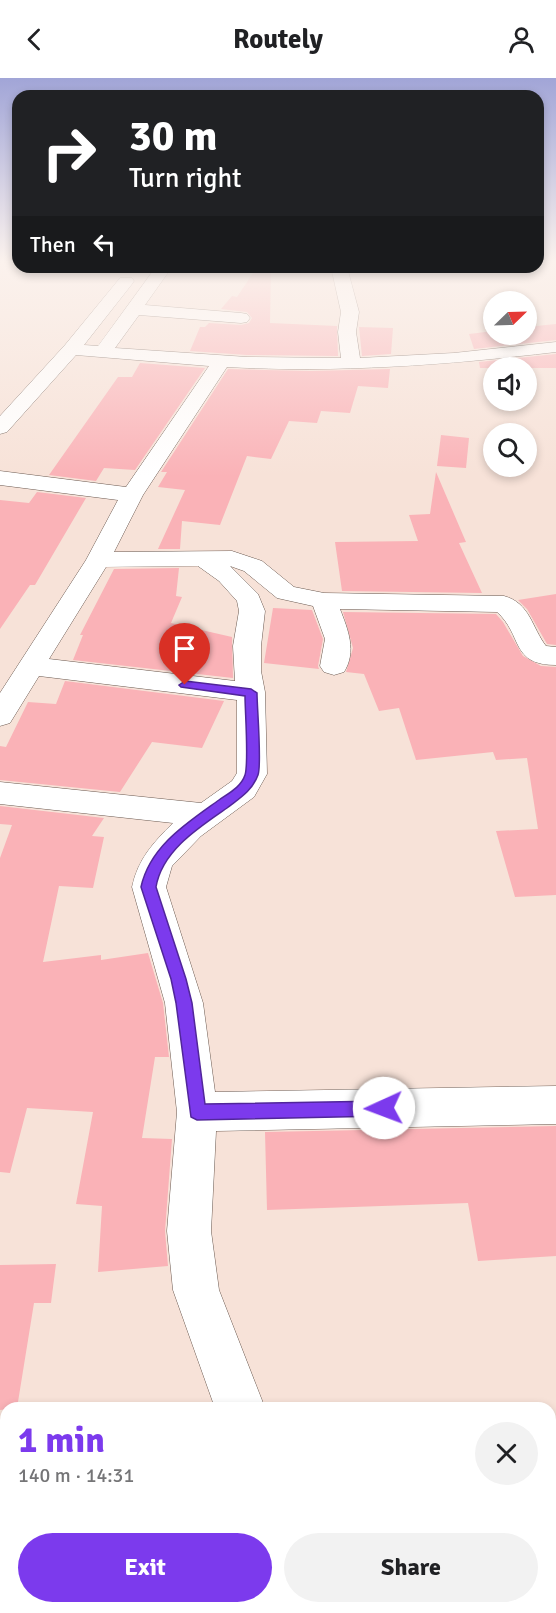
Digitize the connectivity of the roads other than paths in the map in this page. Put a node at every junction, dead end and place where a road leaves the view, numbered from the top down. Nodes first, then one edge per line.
1 (85, 333) edge
2 (117, 333) edge
3 (347, 333) edge
4 (556, 347) edge
5 (71, 349) junction
6 (103, 352) junction
7 (220, 363) junction
8 (351, 364) junction
9 (0, 428) edge
10 (0, 478) edge
11 (132, 495) junction
12 (215, 558) junction
13 (98, 560) junction
14 (324, 602) junction
15 (556, 656) edge
16 (31, 666) junction
17 (334, 666) dead end
18 (251, 693) junction
19 (0, 716) edge
20 (0, 793) edge
21 (206, 815) junction
22 (556, 1105) edge
23 (210, 1112) junction
24 (238, 1402) edge

1 - 5 street
2 - 6 street
3 - 8 street
4 - 8 street
5 - 6 street
5 - 9 street
6 - 7 street
7 - 8 street
7 - 11 street
10 - 11 street
11 - 13 street
12 - 13 street
12 - 14 street
12 - 18 street
13 - 16 street
14 - 15 street
14 - 17 street
16 - 18 street
16 - 19 street
18 - 21 street
20 - 21 street
21 - 23 street
22 - 23 street
23 - 24 street

